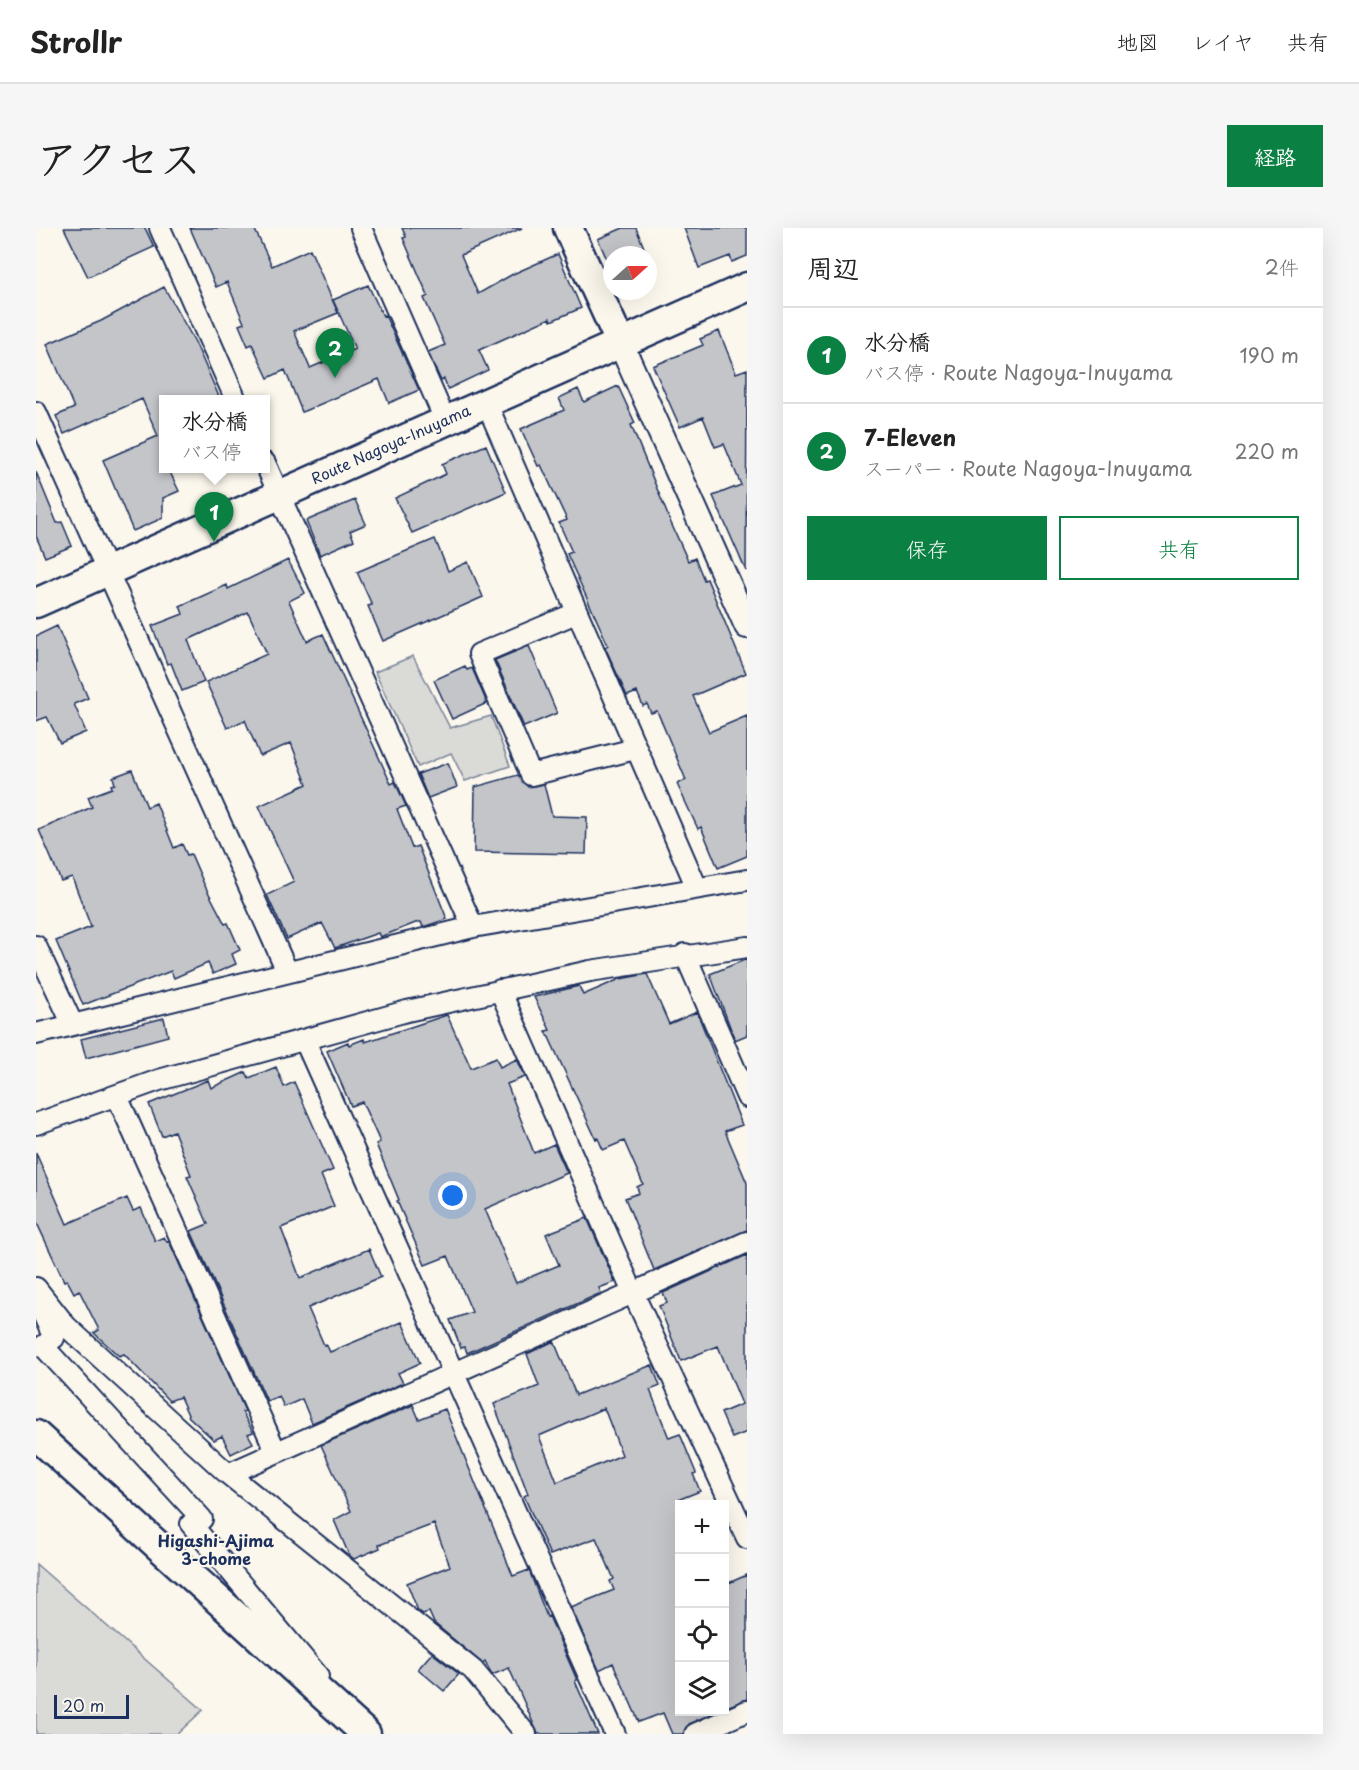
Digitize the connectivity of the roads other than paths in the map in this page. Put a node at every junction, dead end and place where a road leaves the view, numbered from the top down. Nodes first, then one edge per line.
1 (160, 228) edge
2 (360, 228) edge
3 (568, 228) edge
4 (747, 286) edge
5 (620, 342) junction
6 (234, 395) edge
7 (486, 402) junction
8 (36, 412) edge
9 (445, 420) junction
10 (269, 473) edge
11 (279, 496) junction
12 (107, 572) junction
13 (36, 603) edge
14 (576, 613) junction
15 (747, 626) edge
16 (634, 749) junction
17 (747, 880) edge
18 (697, 888) junction
19 (473, 927) junction
20 (36, 946) edge
21 (747, 946) edge
22 (685, 954) junction
23 (287, 970) junction
24 (500, 990) junction
25 (72, 1023) junction
26 (36, 1034) edge
27 (304, 1041) junction
28 (117, 1096) junction
29 (747, 1097) edge
30 (36, 1124) edge
31 (747, 1242) edge
32 (36, 1288) edge
33 (633, 1293) junction
34 (36, 1299) edge
35 (453, 1374) junction
36 (36, 1435) edge
37 (276, 1452) junction
38 (228, 1474) junction
39 (747, 1538) edge
40 (316, 1689) junction
41 (747, 1711) edge
42 (366, 1734) edge
43 (526, 1734) edge
44 (615, 1734) edge
45 (695, 1734) edge

1 - 6 street
2 - 9 street
3 - 5 main road
4 - 5 main road, Route Nagoya-Inuyama
5 - 7 main road, Route Nagoya-Inuyama
5 - 15 street
7 - 9 main road, Route Nagoya-Inuyama
7 - 14 street
8 - 12 street
9 - 11 main road, Route Nagoya-Inuyama
10 - 11 street
11 - 12 main road, Route Nagoya-Inuyama
11 - 19 street
12 - 13 main road, Route Nagoya-Inuyama
12 - 23 street
14 - 16 street
14 - 16 street
16 - 18 street
17 - 18 street
18 - 19 street
19 - 23 street
20 - 25 street
21 - 22 street
22 - 24 street
22 - 29 street
23 - 25 street
24 - 27 street
24 - 33 street
25 - 26 street
27 - 28 street
27 - 35 street
28 - 30 street
28 - 37 street
31 - 33 street
32 - 38 street
33 - 35 street
33 - 39 street
34 - 40 street
35 - 37 street
35 - 44 street
36 - 40 main road
37 - 38 street
38 - 43 street
40 - 42 main road
41 - 45 street

